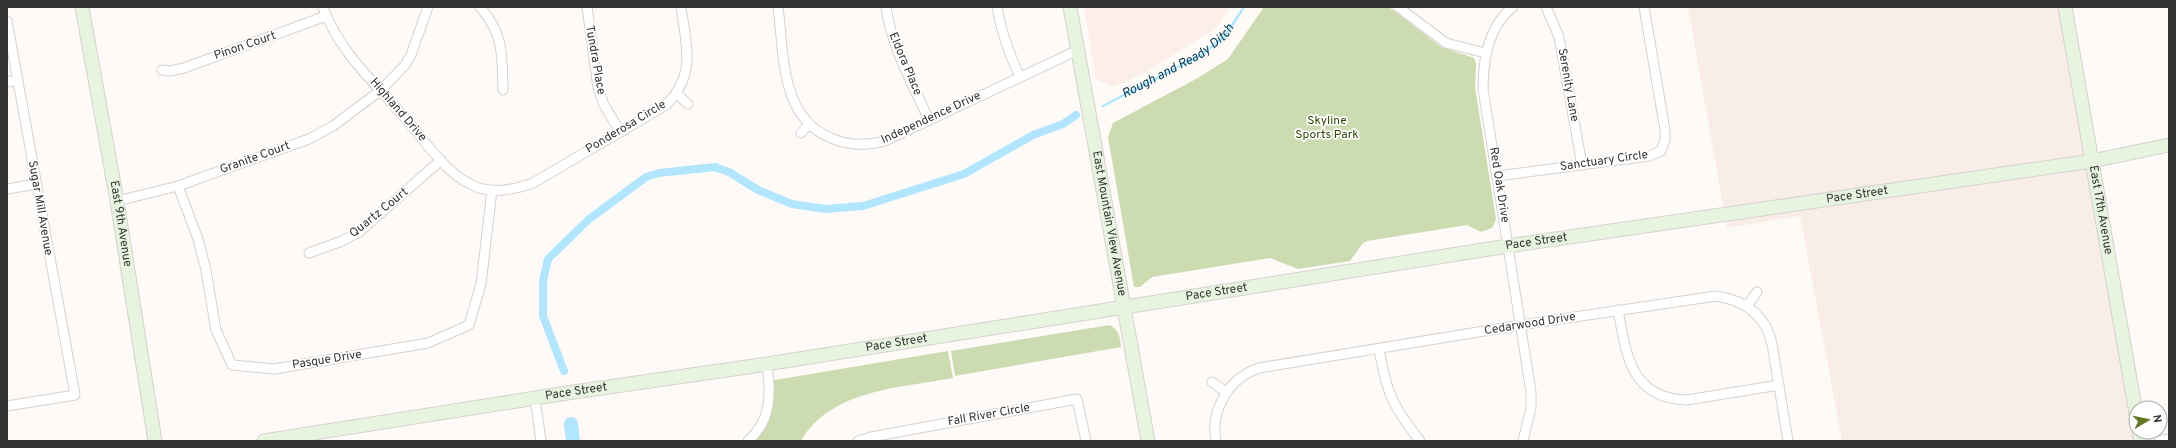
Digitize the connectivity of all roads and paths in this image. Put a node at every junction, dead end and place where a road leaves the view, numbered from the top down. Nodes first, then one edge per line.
1 (82, 7) edge
2 (428, 7) edge
3 (480, 7) edge
4 (587, 7) edge
5 (681, 7) edge
6 (778, 7) edge
7 (886, 7) edge
8 (997, 7) edge
9 (1070, 7) edge
10 (1398, 7) edge
11 (1513, 7) edge
12 (1546, 7) edge
13 (1644, 7) edge
14 (2065, 7) edge
15 (325, 12) edge
16 (7, 21) edge
17 (1078, 50) junction
18 (1485, 53) junction
19 (162, 70) dead end
20 (1020, 77) junction
21 (18, 80) junction
22 (7, 82) edge
23 (381, 90) junction
24 (503, 90) dead end
25 (677, 94) junction
26 (688, 104) dead end
27 (929, 120) junction
28 (808, 125) junction
29 (620, 132) junction
30 (801, 133) dead end
31 (2169, 145) edge
32 (441, 160) junction
33 (2092, 161) junction
34 (1582, 165) junction
35 (1497, 176) junction
36 (36, 184) junction
37 (178, 186) junction
38 (7, 190) edge
39 (492, 190) junction
40 (117, 202) junction
41 (1508, 246) junction
42 (309, 253) dead end
43 (1757, 292) dead end
44 (1747, 306) junction
45 (1122, 308) junction
46 (1618, 310) junction
47 (1520, 325) junction
48 (1379, 349) junction
49 (767, 364) junction
50 (1212, 382) dead end
51 (1779, 385) junction
52 (1226, 392) junction
53 (535, 398) junction
54 (2134, 400) edge
55 (7, 406) edge
56 (2169, 439) edge
57 (155, 441) edge
58 (264, 441) edge
59 (541, 441) edge
60 (748, 441) edge
61 (858, 441) edge
62 (1086, 441) edge
63 (1148, 441) edge
64 (1216, 441) edge
65 (1420, 441) edge
66 (1524, 441) edge
67 (1788, 441) edge
68 (2159, 441) edge

1 - 40 main road, East 9th Avenue
2 - 23 street
3 - 24 street
4 - 29 street, Tundra Place
5 - 25 street, Ponderosa Circle
6 - 28 street, Independence Drive
7 - 27 street, Eldora Place
8 - 20 street
9 - 17 main road, East Mountain View Avenue
10 - 18 street
11 - 18 street, Red Oak Drive
12 - 34 street, Serenity Lane
13 - 34 street, Sanctuary Circle
14 - 33 main road, East 17th Avenue
15 - 19 street, Pinon Court
15 - 23 street, Highland Drive
16 - 21 street, Sugar Mill Avenue
17 - 20 street, Independence Drive
17 - 45 main road, East Mountain View Avenue
18 - 35 street, Red Oak Drive
20 - 27 street, Independence Drive
21 - 22 street
21 - 36 street, Sugar Mill Avenue
23 - 32 street, Highland Drive
23 - 37 street, Granite Court
25 - 26 street
25 - 29 street, Ponderosa Circle
27 - 28 street, Independence Drive
28 - 30 street
29 - 39 street, Ponderosa Circle
31 - 33 main road, Pace Street
32 - 39 street, Highland Drive
32 - 42 street, Quartz Court
33 - 41 main road, Pace Street
33 - 54 main road, East 17th Avenue
34 - 35 street, Sanctuary Circle
35 - 41 street, Red Oak Drive
36 - 38 street
36 - 55 street, Sugar Mill Avenue
37 - 39 street, Pasque Drive
37 - 40 street, Granite Court
40 - 57 main road, East 9th Avenue
41 - 45 main road, Pace Street
41 - 47 street, Red Oak Drive
43 - 44 street
44 - 46 street, Cedarwood Drive
44 - 51 street, Cedarwood Drive
45 - 49 main road, Pace Street
45 - 63 main road, East Mountain View Avenue
46 - 47 street, Cedarwood Drive
46 - 51 street
47 - 48 street, Cedarwood Drive
47 - 66 street, Red Oak Drive
48 - 52 street, Cedarwood Drive
48 - 65 street
49 - 53 main road, Pace Street
49 - 60 street
50 - 52 street
51 - 67 street, Cedarwood Drive
52 - 64 street, Cedarwood Drive
53 - 58 main road, Pace Street
53 - 59 street
56 - 68 street
61 - 62 street, Fall River Circle

